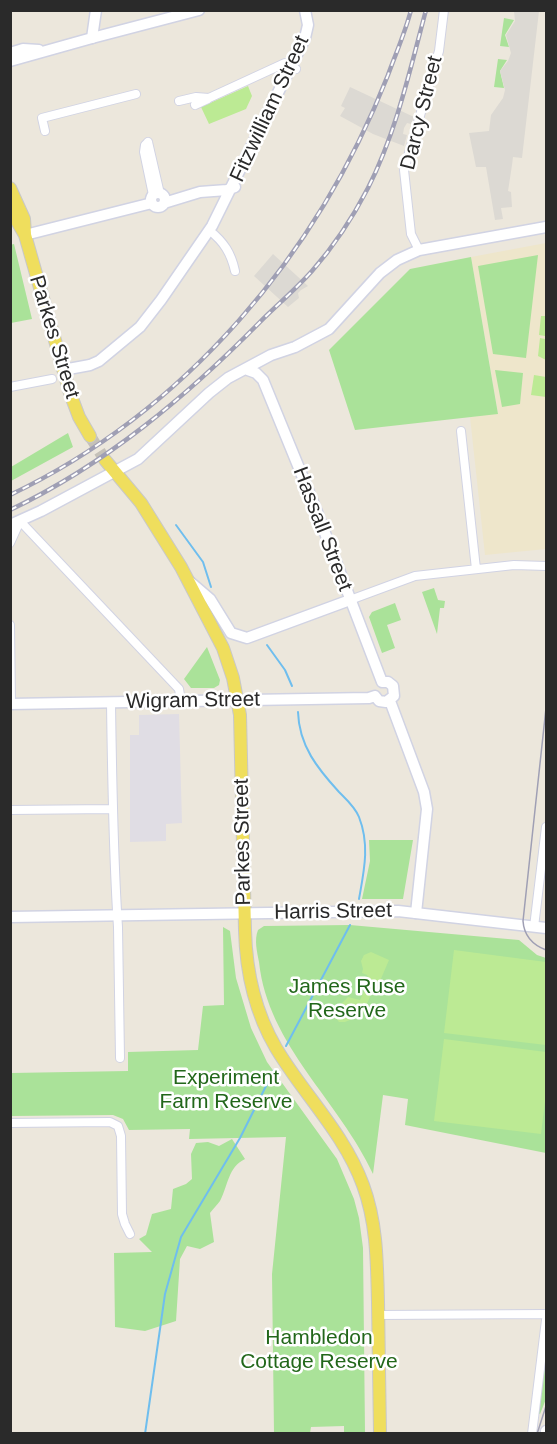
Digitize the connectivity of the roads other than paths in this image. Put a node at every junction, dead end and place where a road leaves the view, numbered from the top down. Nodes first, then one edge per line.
1 (96, 10) edge
2 (199, 10) edge
3 (304, 10) edge
4 (310, 10) edge
5 (444, 10) edge
6 (92, 38) junction
7 (45, 50) junction
8 (10, 53) edge
9 (10, 61) edge
10 (294, 67) junction
11 (136, 94) dead end
12 (209, 98) junction
13 (179, 101) dead end
14 (195, 105) dead end
15 (45, 131) dead end
16 (235, 178) junction
17 (10, 188) edge
18 (224, 190) junction
19 (158, 198) junction
20 (10, 209) edge
21 (546, 227) edge
22 (209, 230) junction
23 (25, 236) junction
24 (419, 250) junction
25 (235, 271) dead end
26 (245, 369) junction
27 (63, 370) junction
28 (52, 379) dead end
29 (10, 387) edge
30 (461, 431) dead end
31 (90, 436) tunnel mouth
32 (105, 460) tunnel mouth
33 (115, 472) junction
34 (15, 523) edge
35 (10, 543) edge
36 (546, 566) edge
37 (476, 569) junction
38 (188, 580) junction
39 (350, 600) junction
40 (10, 625) edge
41 (382, 682) junction
42 (375, 696) junction
43 (238, 700) junction
44 (181, 701) junction
45 (390, 701) junction
46 (111, 702) junction
47 (11, 704) edge
48 (112, 809) junction
49 (10, 810) edge
50 (546, 827) edge
51 (416, 913) junction
52 (244, 914) junction
53 (117, 916) junction
54 (10, 917) edge
55 (534, 927) junction
56 (546, 928) edge
57 (120, 1058) dead end
58 (10, 1123) edge
59 (130, 1234) dead end
60 (546, 1314) edge
61 (378, 1315) junction
62 (546, 1320) edge
63 (380, 1434) edge
64 (532, 1434) edge

1 - 6 street
2 - 6 street
3 - 10 street, Fitzwilliam Street
4 - 10 street, Fitzwilliam Street
5 - 24 street, Darcy Street
6 - 7 street
7 - 8 street
7 - 9 street
10 - 12 street
10 - 16 street, Fitzwilliam Street
10 - 18 street, Fitzwilliam Street
11 - 15 street
12 - 13 street
12 - 14 street
16 - 18 street, Fitzwilliam Street
16 - 19 street
17 - 23 main road, Parkes Street
18 - 19 street
18 - 22 street
19 - 19 street
19 - 23 street
20 - 23 main road, Parkes Street
21 - 24 street
22 - 25 street
22 - 27 street
23 - 27 main road, Parkes Street
24 - 26 street
26 - 33 street
26 - 39 street, Hassall Street
27 - 31 main road, Parkes Street
28 - 29 street
30 - 37 street
32 - 33 main road, Parkes Street
33 - 34 street
33 - 38 main road, Parkes Street
34 - 35 street
34 - 44 street
36 - 37 street
37 - 39 street
38 - 39 street
38 - 43 main road, Parkes Street
39 - 41 street, Hassall Street
40 - 47 street
41 - 42 street
41 - 45 street
42 - 43 street, Wigram Street
42 - 45 street
43 - 44 street, Wigram Street
43 - 52 main road, Parkes Street
44 - 46 street, Wigram Street
45 - 51 street
46 - 47 street, Wigram Street
46 - 48 street
48 - 49 street
48 - 53 street
50 - 55 street
51 - 52 street, Harris Street
51 - 55 street, Harris Street
52 - 53 street, Harris Street
52 - 61 main road, Parkes Street
53 - 54 street, Harris Street
53 - 57 street
55 - 56 street, Harris Street
58 - 59 street
60 - 61 street
61 - 63 main road
62 - 64 street

